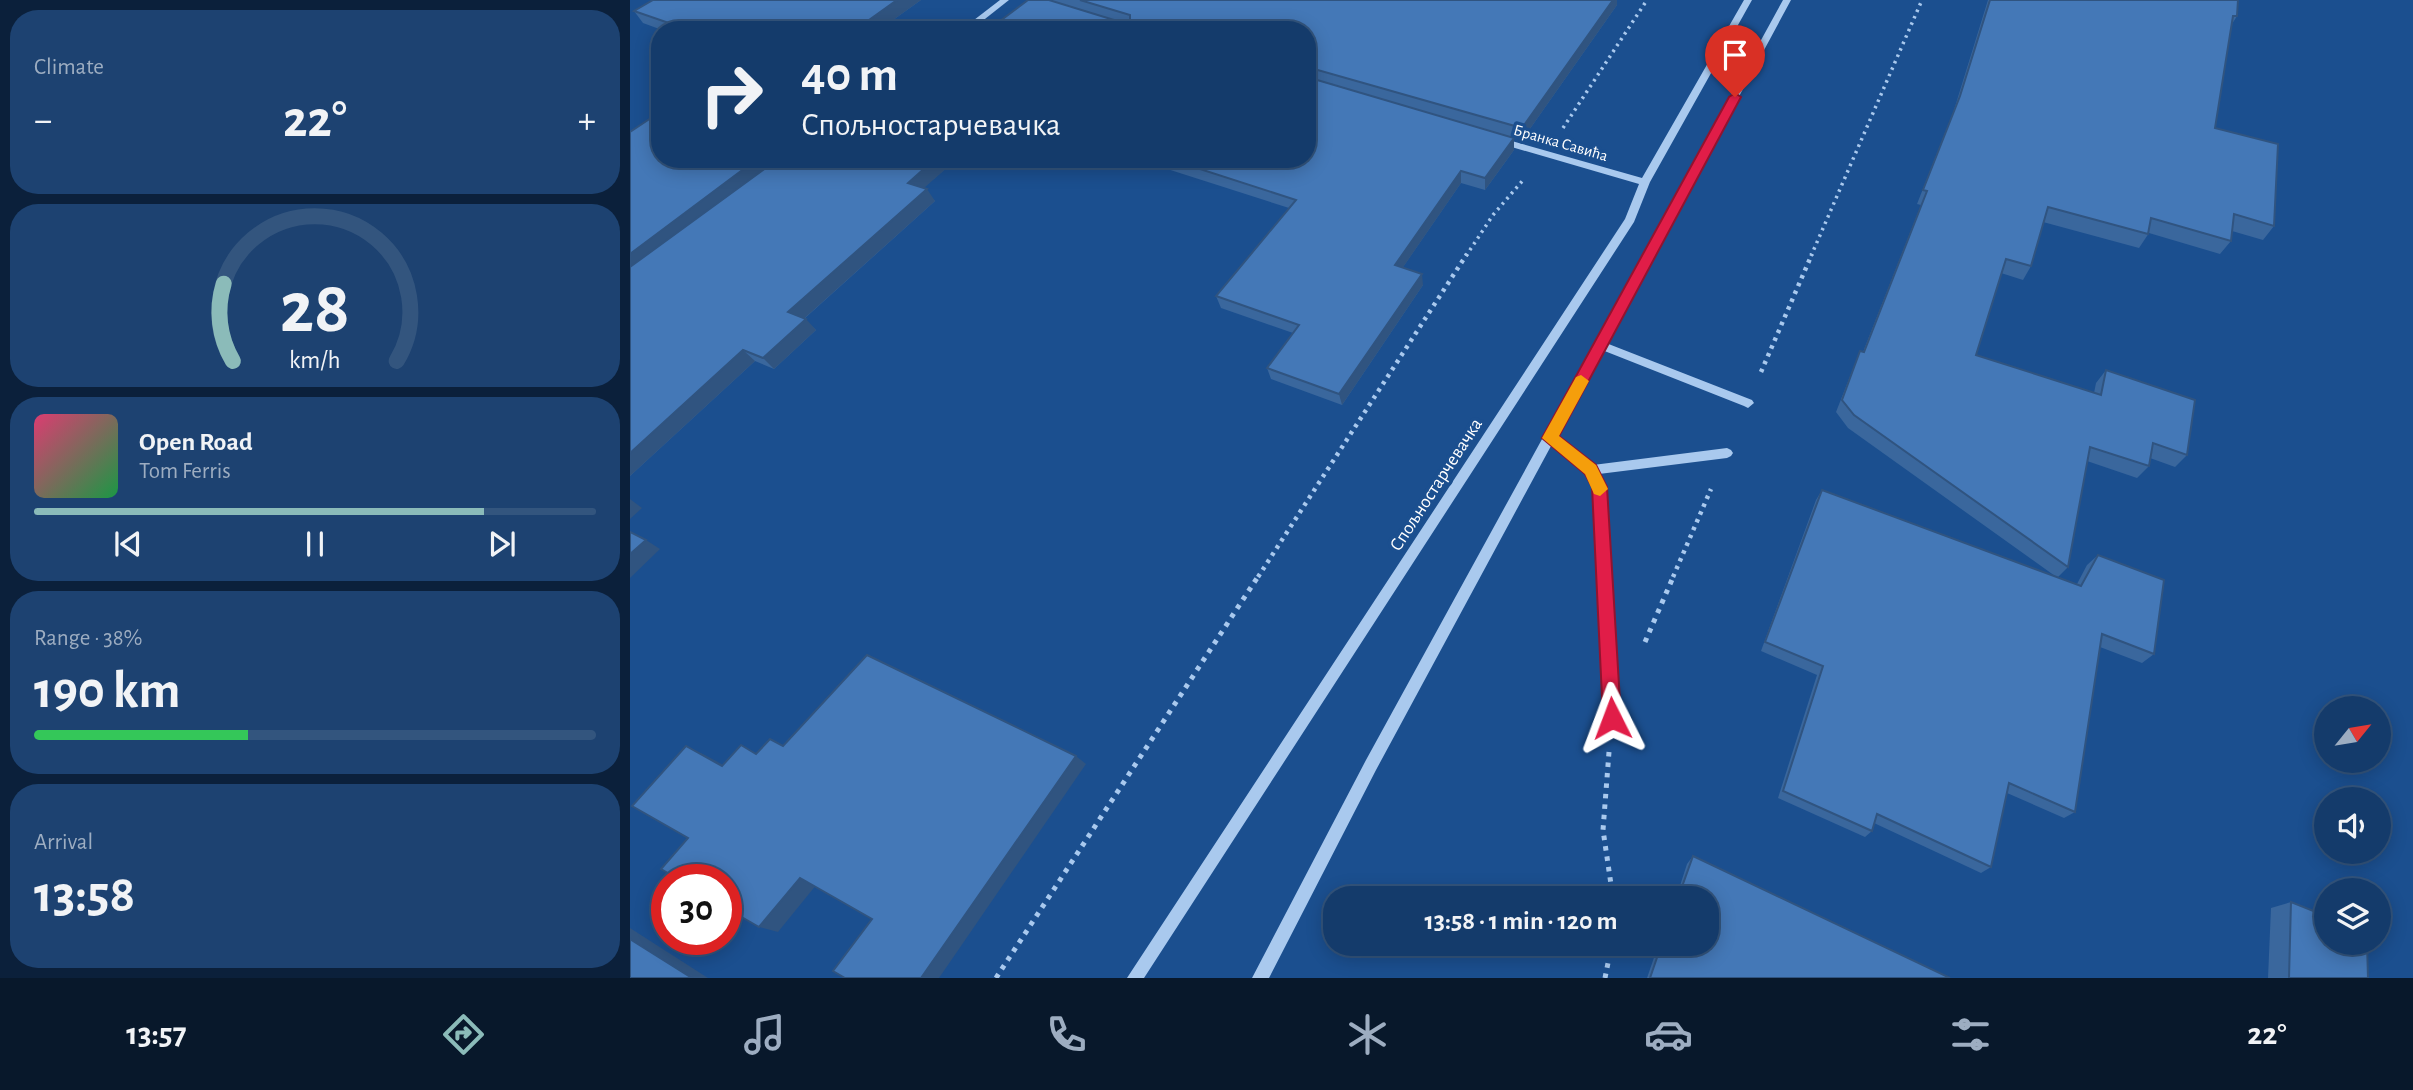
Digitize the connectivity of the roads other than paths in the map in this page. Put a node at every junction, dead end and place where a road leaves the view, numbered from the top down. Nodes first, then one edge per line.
1 (1005, 0) edge
2 (1748, 0) edge
3 (1787, 0) edge
4 (977, 21) edge
5 (1493, 138) edge
6 (1645, 182) junction
7 (1600, 345) junction
8 (1748, 403) dead end
9 (1550, 438) junction
10 (1727, 453) dead end
11 (1591, 470) junction
12 (1612, 718) dead end
13 (1135, 978) edge
14 (1260, 978) edge

1 - 4 street
2 - 6 street, Спољностарчевачка
3 - 7 street
5 - 6 street, Бранка Савића
6 - 13 street, Спољностарчевачка
7 - 8 street
7 - 9 street
9 - 11 street
9 - 14 street
10 - 11 street
11 - 12 street

